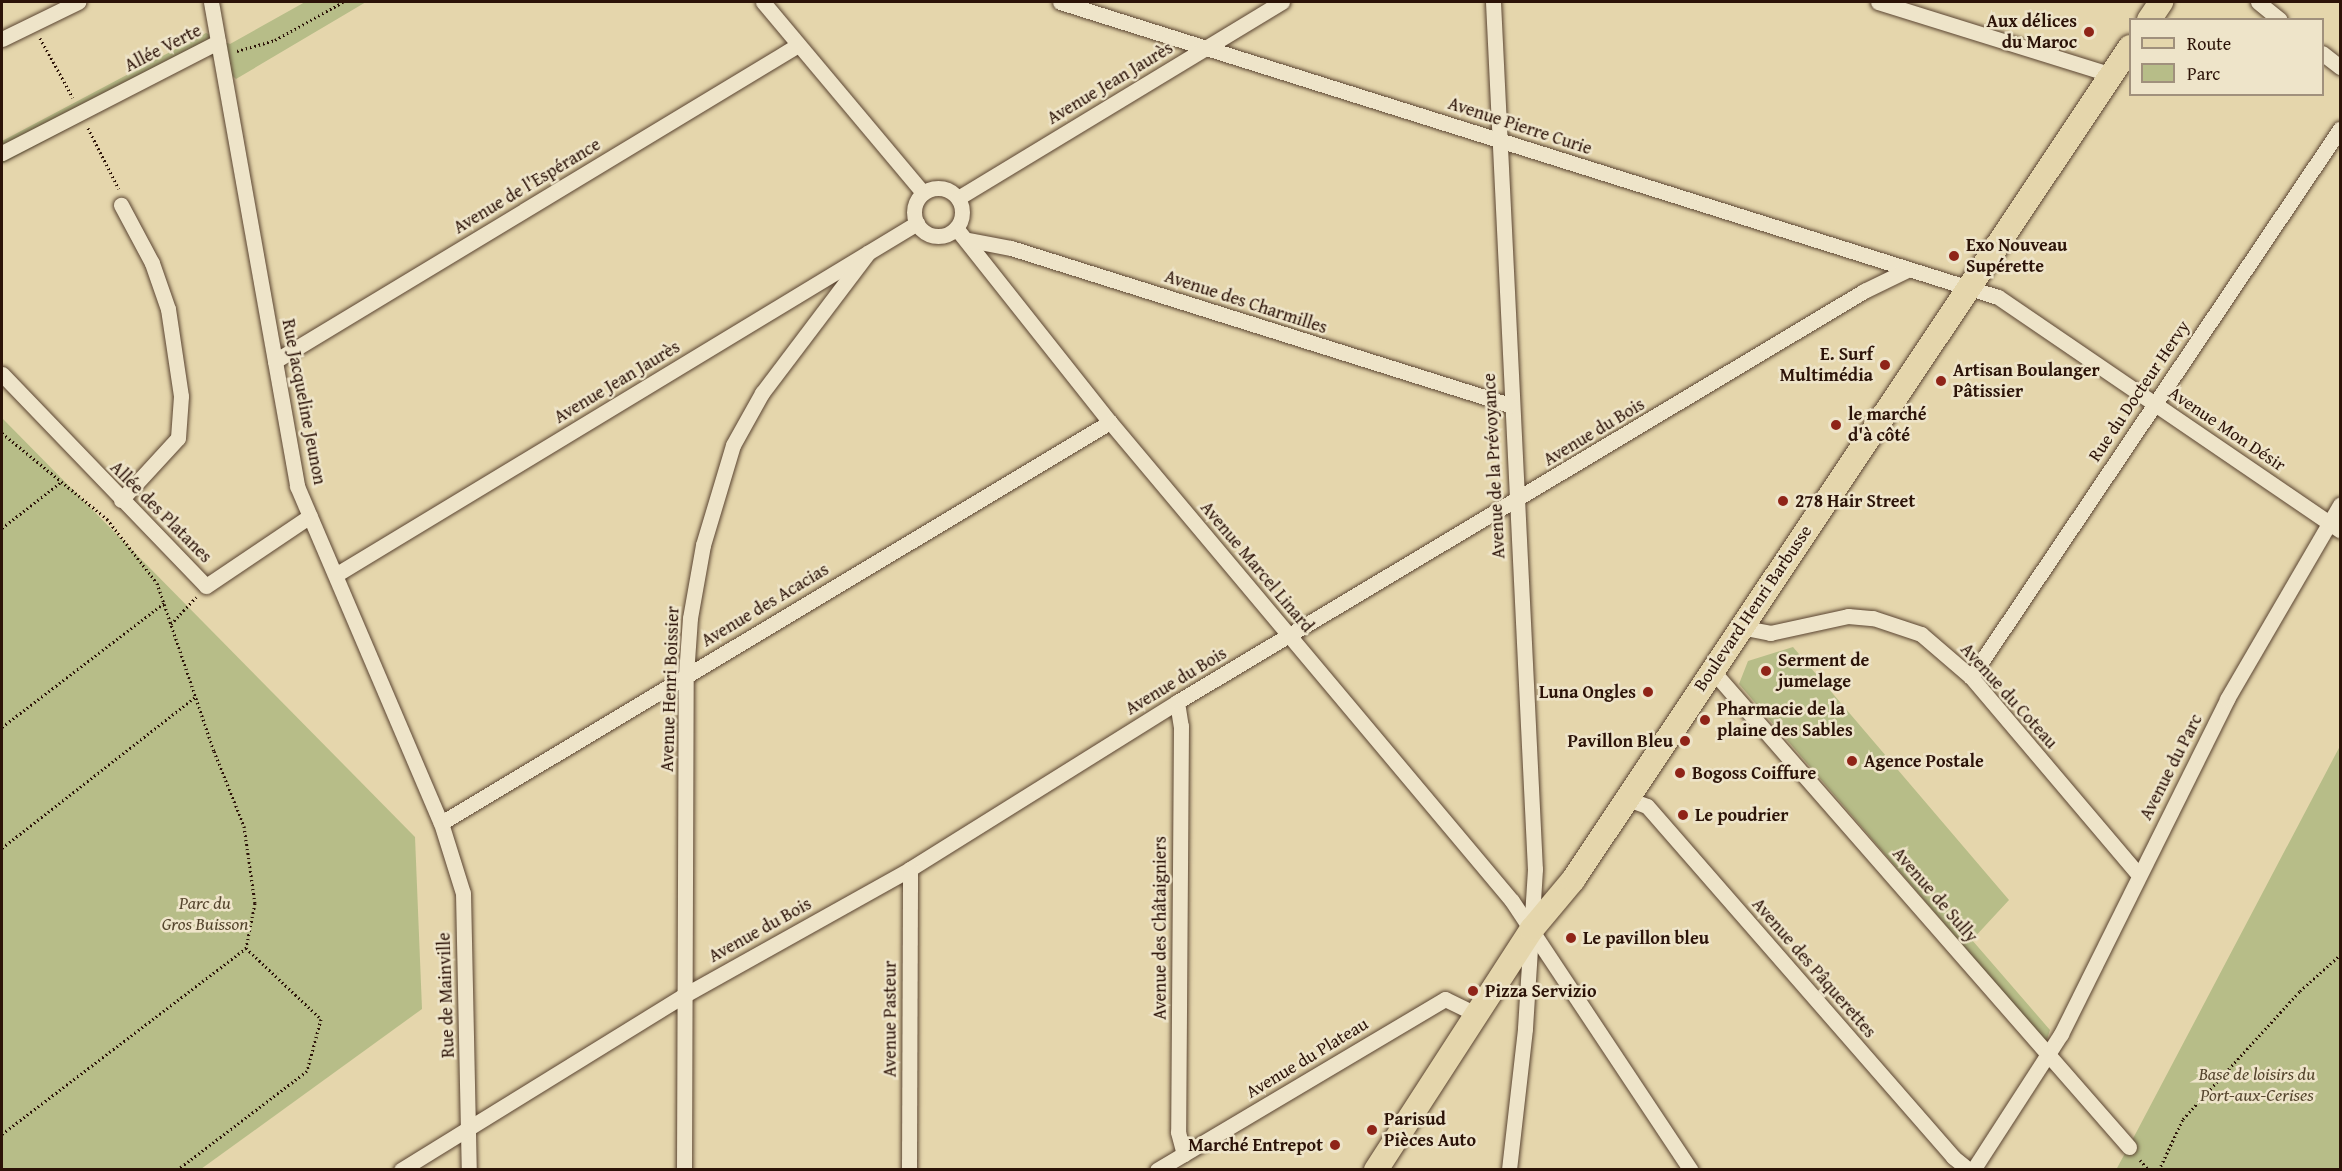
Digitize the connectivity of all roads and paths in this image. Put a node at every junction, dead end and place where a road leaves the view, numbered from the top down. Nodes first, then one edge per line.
1 (78, 2) edge
2 (211, 2) edge
3 (343, 2) edge
4 (763, 2) edge
5 (1060, 2) edge
6 (1282, 2) edge
7 (1492, 2) edge
8 (1878, 2) edge
9 (2161, 2) edge
10 (2258, 2) edge
11 (2150, 18) edge
12 (2278, 18) edge
13 (2, 39) edge
14 (218, 42) junction
15 (798, 45) junction
16 (1207, 47) junction
17 (2129, 49) edge
18 (2324, 55) edge
19 (2340, 67) edge
20 (2112, 75) junction
21 (2340, 129) edge
22 (1498, 139) junction
23 (2, 153) edge
24 (923, 193) junction
25 (958, 198) junction
26 (121, 205) dead end
27 (917, 223) junction
28 (956, 228) junction
29 (969, 240) junction
30 (868, 253) junction
31 (1906, 270) junction
32 (1969, 285) junction
33 (275, 361) junction
34 (2, 374) edge
35 (2154, 403) junction
36 (1510, 405) junction
37 (1110, 422) junction
38 (2, 433) edge
39 (61, 482) junction
40 (121, 500) junction
41 (1516, 501) junction
42 (2340, 505) edge
43 (310, 516) junction
44 (2335, 526) edge
45 (2, 528) edge
46 (337, 574) junction
47 (206, 586) junction
48 (164, 603) junction
49 (171, 624) junction
50 (1740, 627) junction
51 (1289, 636) junction
52 (1712, 669) junction
53 (686, 675) junction
54 (1971, 677) junction
55 (195, 697) junction
56 (1177, 702) junction
57 (2, 727) edge
58 (1625, 798) junction
59 (441, 823) junction
60 (2, 848) edge
61 (910, 869) junction
62 (2139, 875) junction
63 (1532, 929) junction
64 (246, 948) junction
65 (2340, 955) edge
66 (683, 996) junction
67 (1478, 1014) junction
68 (2049, 1054) junction
69 (470, 1130) junction
70 (2, 1134) edge
71 (2129, 1147) dead end
72 (1184, 1154) junction
73 (177, 1170) edge
74 (401, 1170) edge
75 (469, 1170) edge
76 (684, 1170) edge
77 (909, 1170) edge
78 (1157, 1170) edge
79 (1376, 1170) edge
80 (1509, 1170) edge
81 (1691, 1170) edge
82 (1971, 1170) edge
83 (2158, 1170) edge

1 - 13 street
2 - 14 street, Rue Jacqueline Jeunon
3 - 14 path, Allée Verte
4 - 15 street
5 - 16 street, Avenue Pierre Curie
6 - 16 street, Avenue Jean Jaurès
7 - 22 street, Avenue de la Prévoyance
8 - 20 street
9 - 11 main road
10 - 12 street
14 - 23 street, Allée Verte
14 - 33 street, Rue Jacqueline Jeunon
15 - 24 street
15 - 33 street, Avenue de l'Espérance
16 - 22 street, Avenue Pierre Curie
16 - 25 street, Avenue Jean Jaurès
17 - 20 main road, Boulevard Henri Barbusse
18 - 19 street
20 - 32 main road, Boulevard Henri Barbusse
21 - 35 street, Rue du Docteur Hervy
22 - 31 street, Avenue Pierre Curie
22 - 36 street, Avenue de la Prévoyance
24 - 25 street
24 - 27 street
25 - 28 street
26 - 40 street
27 - 28 street
27 - 30 street, Avenue Jean Jaurès
28 - 29 street, Avenue Marcel Linard
29 - 36 street, Avenue des Charmilles
29 - 37 street, Avenue Marcel Linard
30 - 46 street, Avenue Jean Jaurès
30 - 53 street, Avenue Henri Boissier
31 - 32 street, Avenue Pierre Curie
31 - 41 street, Avenue du Bois
32 - 35 street, Avenue Mon Désir
32 - 50 main road, Boulevard Henri Barbusse
33 - 43 street, Rue Jacqueline Jeunon
34 - 40 street, Allée des Platanes
35 - 44 street, Avenue Mon Désir
35 - 54 street, Rue du Docteur Hervy
36 - 41 street, Avenue de la Prévoyance
37 - 51 street, Avenue Marcel Linard
37 - 53 street, Avenue des Acacias
38 - 39 path
39 - 45 path
39 - 48 path
40 - 47 street, Allée des Platanes
41 - 51 street, Avenue du Bois
41 - 63 street, Avenue de la Prévoyance
42 - 44 street, Avenue du Parc
43 - 46 street, Rue Jacqueline Jeunon
43 - 47 street, Allée des Platanes
44 - 62 street, Avenue du Parc
46 - 59 street, Rue Jacqueline Jeunon
47 - 49 path
48 - 49 path
48 - 57 path
49 - 55 path
50 - 52 main road, Boulevard Henri Barbusse
50 - 54 street, Avenue du Coteau
51 - 56 street, Avenue du Bois
51 - 63 street, Avenue Marcel Linard
52 - 58 main road, Boulevard Henri Barbusse
52 - 68 street, Avenue de Sully
53 - 59 street, Avenue des Acacias
53 - 66 street, Avenue Henri Boissier
54 - 62 street, Avenue du Coteau
55 - 60 path
55 - 64 path
56 - 61 street, Avenue du Bois
56 - 72 street, Avenue des Châtaigniers
58 - 63 main road, Boulevard Henri Barbusse
58 - 82 street, Avenue des Pâquerettes
59 - 69 street, Rue de Mainville
61 - 66 street, Avenue du Bois
61 - 77 street, Avenue Pasteur
62 - 68 street, Avenue du Parc
63 - 67 main road, Boulevard Henri Barbusse
63 - 80 street, Avenue de la Prévoyance
63 - 81 street, Avenue Marcel Linard
64 - 70 path
64 - 73 path
65 - 83 path
66 - 69 street, Avenue du Bois
66 - 76 street, Avenue Henri Boissier
67 - 72 street, Avenue du Plateau
67 - 79 main road, Boulevard Henri Barbusse
68 - 71 street, Avenue de Sully
68 - 82 street, Avenue du Parc
69 - 74 street, Avenue du Bois
69 - 75 street, Rue de Mainville
72 - 78 street, Avenue du Plateau

